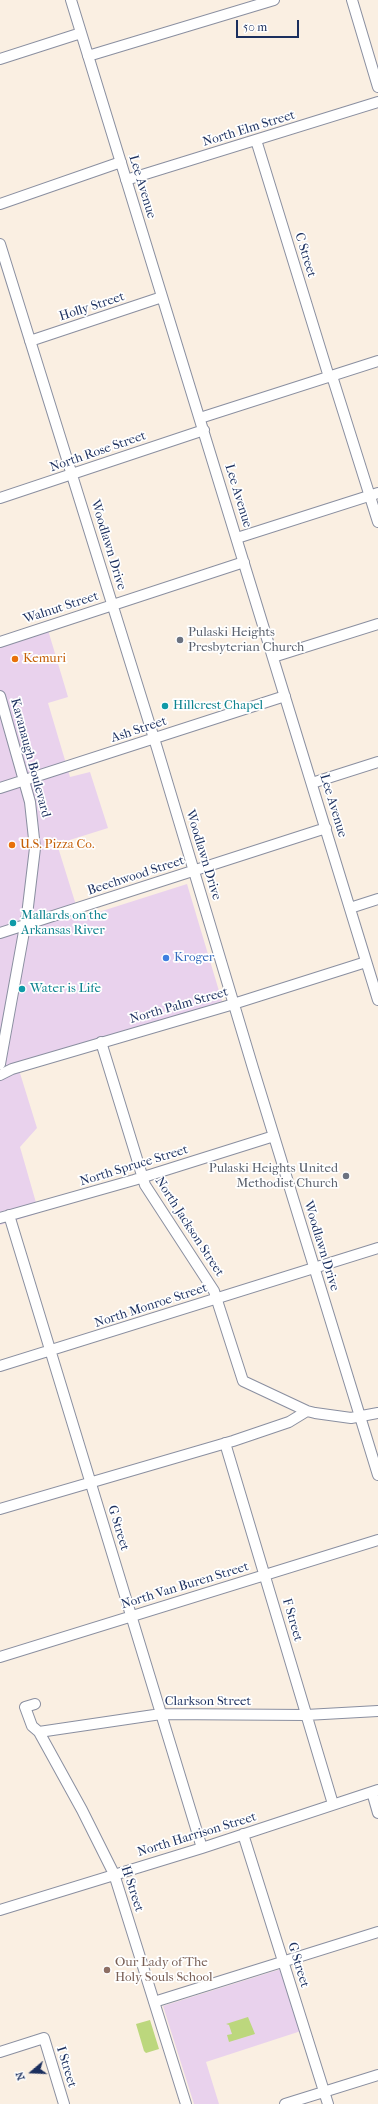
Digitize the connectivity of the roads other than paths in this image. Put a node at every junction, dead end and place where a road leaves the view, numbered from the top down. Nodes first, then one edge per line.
1 (71, 0) edge
2 (274, 0) edge
3 (352, 0) edge
4 (81, 33) junction
5 (88, 56) junction
6 (0, 59) edge
7 (378, 88) edge
8 (378, 102) edge
9 (256, 140) junction
10 (121, 162) junction
11 (126, 180) junction
12 (0, 204) edge
13 (0, 244) edge
14 (162, 297) junction
15 (30, 341) junction
16 (378, 362) edge
17 (330, 377) junction
18 (200, 418) junction
19 (204, 430) junction
20 (72, 474) junction
21 (374, 494) edge
22 (0, 498) edge
23 (378, 522) edge
24 (237, 538) junction
25 (244, 562) junction
26 (113, 605) junction
27 (378, 624) edge
28 (0, 642) edge
29 (273, 657) junction
30 (0, 696) edge
31 (285, 696) junction
32 (154, 739) junction
33 (378, 762) edge
34 (25, 781) junction
35 (312, 783) junction
36 (0, 788) edge
37 (326, 828) junction
38 (194, 871) junction
39 (378, 899) edge
40 (350, 908) junction
41 (25, 926) junction
42 (0, 933) edge
43 (366, 962) junction
44 (378, 1000) edge
45 (234, 1003) junction
46 (101, 1042) junction
47 (0, 1064) edge
48 (0, 1075) edge
49 (274, 1136) junction
50 (142, 1177) junction
51 (4, 1217) edge
52 (378, 1248) edge
53 (315, 1268) junction
54 (215, 1300) junction
55 (51, 1352) junction
56 (0, 1366) edge
57 (307, 1411) junction
58 (378, 1412) edge
59 (361, 1416) junction
60 (225, 1443) junction
61 (378, 1475) edge
62 (91, 1482) junction
63 (0, 1509) edge
64 (378, 1540) edge
65 (265, 1575) junction
66 (132, 1616) junction
67 (0, 1657) edge
68 (35, 1704) dead end
69 (378, 1711) edge
70 (161, 1714) junction
71 (306, 1715) junction
72 (39, 1732) junction
73 (375, 1791) edge
74 (333, 1804) junction
75 (378, 1813) edge
76 (243, 1834) junction
77 (202, 1848) junction
78 (114, 1874) junction
79 (2, 1907) edge
80 (378, 1932) edge
81 (283, 1962) junction
82 (154, 2002) junction
83 (0, 2052) edge
84 (378, 2075) edge
85 (324, 2092) junction
86 (64, 2104) edge
87 (186, 2104) edge
88 (285, 2104) edge
89 (328, 2104) edge

1 - 4 street, Lee Avenue
2 - 5 street
3 - 7 street
4 - 5 street, Lee Avenue
4 - 6 street
5 - 10 street, Lee Avenue
8 - 9 street, North Elm Street
9 - 11 street, North Elm Street
9 - 17 street, C Street
10 - 11 street, Lee Avenue
10 - 12 street
11 - 14 street, Lee Avenue
13 - 15 street, Woodlawn Drive
14 - 15 street, Holly Street
14 - 18 street, Lee Avenue
15 - 20 street, Woodlawn Drive
16 - 17 street
17 - 18 street
17 - 21 street, C Street
18 - 19 street, Lee Avenue
19 - 20 street, North Rose Street
19 - 24 street, Lee Avenue
20 - 22 street, North Rose Street
20 - 26 street, Woodlawn Drive
21 - 23 street, C Street
21 - 24 street
24 - 25 street, Lee Avenue
25 - 26 street, Walnut Street
25 - 29 street, Lee Avenue
26 - 28 street, Walnut Street
26 - 32 street, Woodlawn Drive
27 - 29 street
29 - 31 street, Lee Avenue
30 - 34 street, Kavanaugh Boulevard
31 - 32 street, Ash Street
31 - 35 street, Lee Avenue
32 - 34 street, Ash Street
32 - 38 street, Woodlawn Drive
33 - 35 street
34 - 36 street, Ash Street
34 - 41 street, Kavanaugh Boulevard
35 - 37 street, Lee Avenue
37 - 38 street, Beechwood Street
37 - 40 street, Lee Avenue
38 - 41 street, Beechwood Street
38 - 45 street, Woodlawn Drive
39 - 40 street
40 - 43 street, Lee Avenue
41 - 42 street, Beechwood Street
41 - 47 street, Kavanaugh Boulevard
43 - 44 street, Lee Avenue
43 - 45 street, North Palm Street
45 - 46 street, North Palm Street
45 - 49 street, Woodlawn Drive
46 - 48 street, North Palm Street
46 - 50 street, North Jackson Street
49 - 50 street, North Spruce Street
49 - 53 street, Woodlawn Drive
50 - 51 street, North Spruce Street
50 - 54 street, North Jackson Street
51 - 55 street, G Street
52 - 53 street, North Monroe Street
53 - 54 street, North Monroe Street
53 - 59 street, Woodlawn Drive
54 - 55 street, North Monroe Street
54 - 57 street, North Jackson Street
55 - 56 street, North Monroe Street
55 - 62 street, G Street
57 - 59 street, North Jackson Street
57 - 60 street
58 - 59 street, North Jackson Street
59 - 61 street, Woodlawn Drive
60 - 62 street
60 - 65 street, F Street
62 - 63 street
62 - 66 street, G Street
64 - 65 street, North Van Buren Street
65 - 66 street, North Van Buren Street
65 - 71 street, F Street
66 - 67 street, North Van Buren Street
66 - 70 street, G Street
68 - 72 street, H Street
69 - 71 street, Clarkson Street
70 - 71 street, Clarkson Street
70 - 72 street, Clarkson Street
70 - 77 street, G Street
71 - 74 street, F Street
72 - 78 street, H Street
73 - 74 street, North Harrison Street
73 - 75 street
74 - 76 street, North Harrison Street
76 - 77 street, North Harrison Street
76 - 81 street, G Street
77 - 78 street, North Harrison Street
78 - 79 street, North Harrison Street
78 - 82 street, H Street
80 - 81 street
81 - 82 street
81 - 85 street, G Street
82 - 87 street, H Street
83 - 86 street, I Street
84 - 85 street
85 - 88 street
85 - 89 street, G Street

